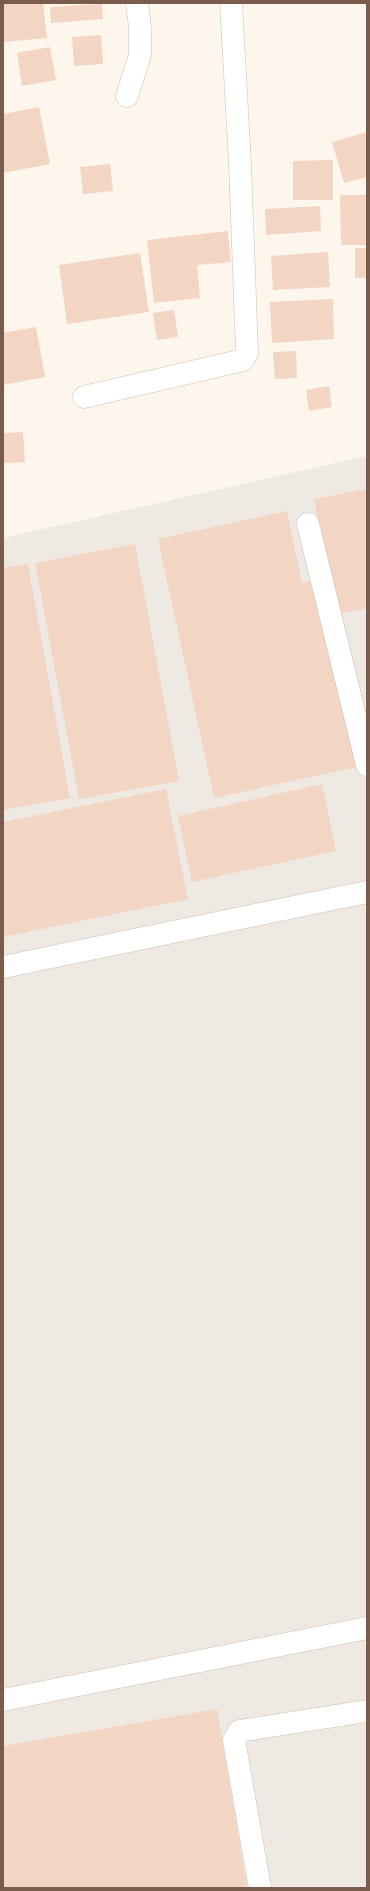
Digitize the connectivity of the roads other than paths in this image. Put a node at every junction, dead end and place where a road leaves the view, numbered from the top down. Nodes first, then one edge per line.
1 (136, 3) edge
2 (231, 3) edge
3 (127, 96) dead end
4 (84, 397) dead end
5 (308, 524) dead end
6 (367, 765) edge
7 (367, 892) edge
8 (3, 967) edge
9 (367, 1628) edge
10 (3, 1700) edge
11 (367, 1711) edge
12 (260, 1888) edge

1 - 3 lane
2 - 4 lane
5 - 6 lane
7 - 8 lane
9 - 10 lane
11 - 12 lane

